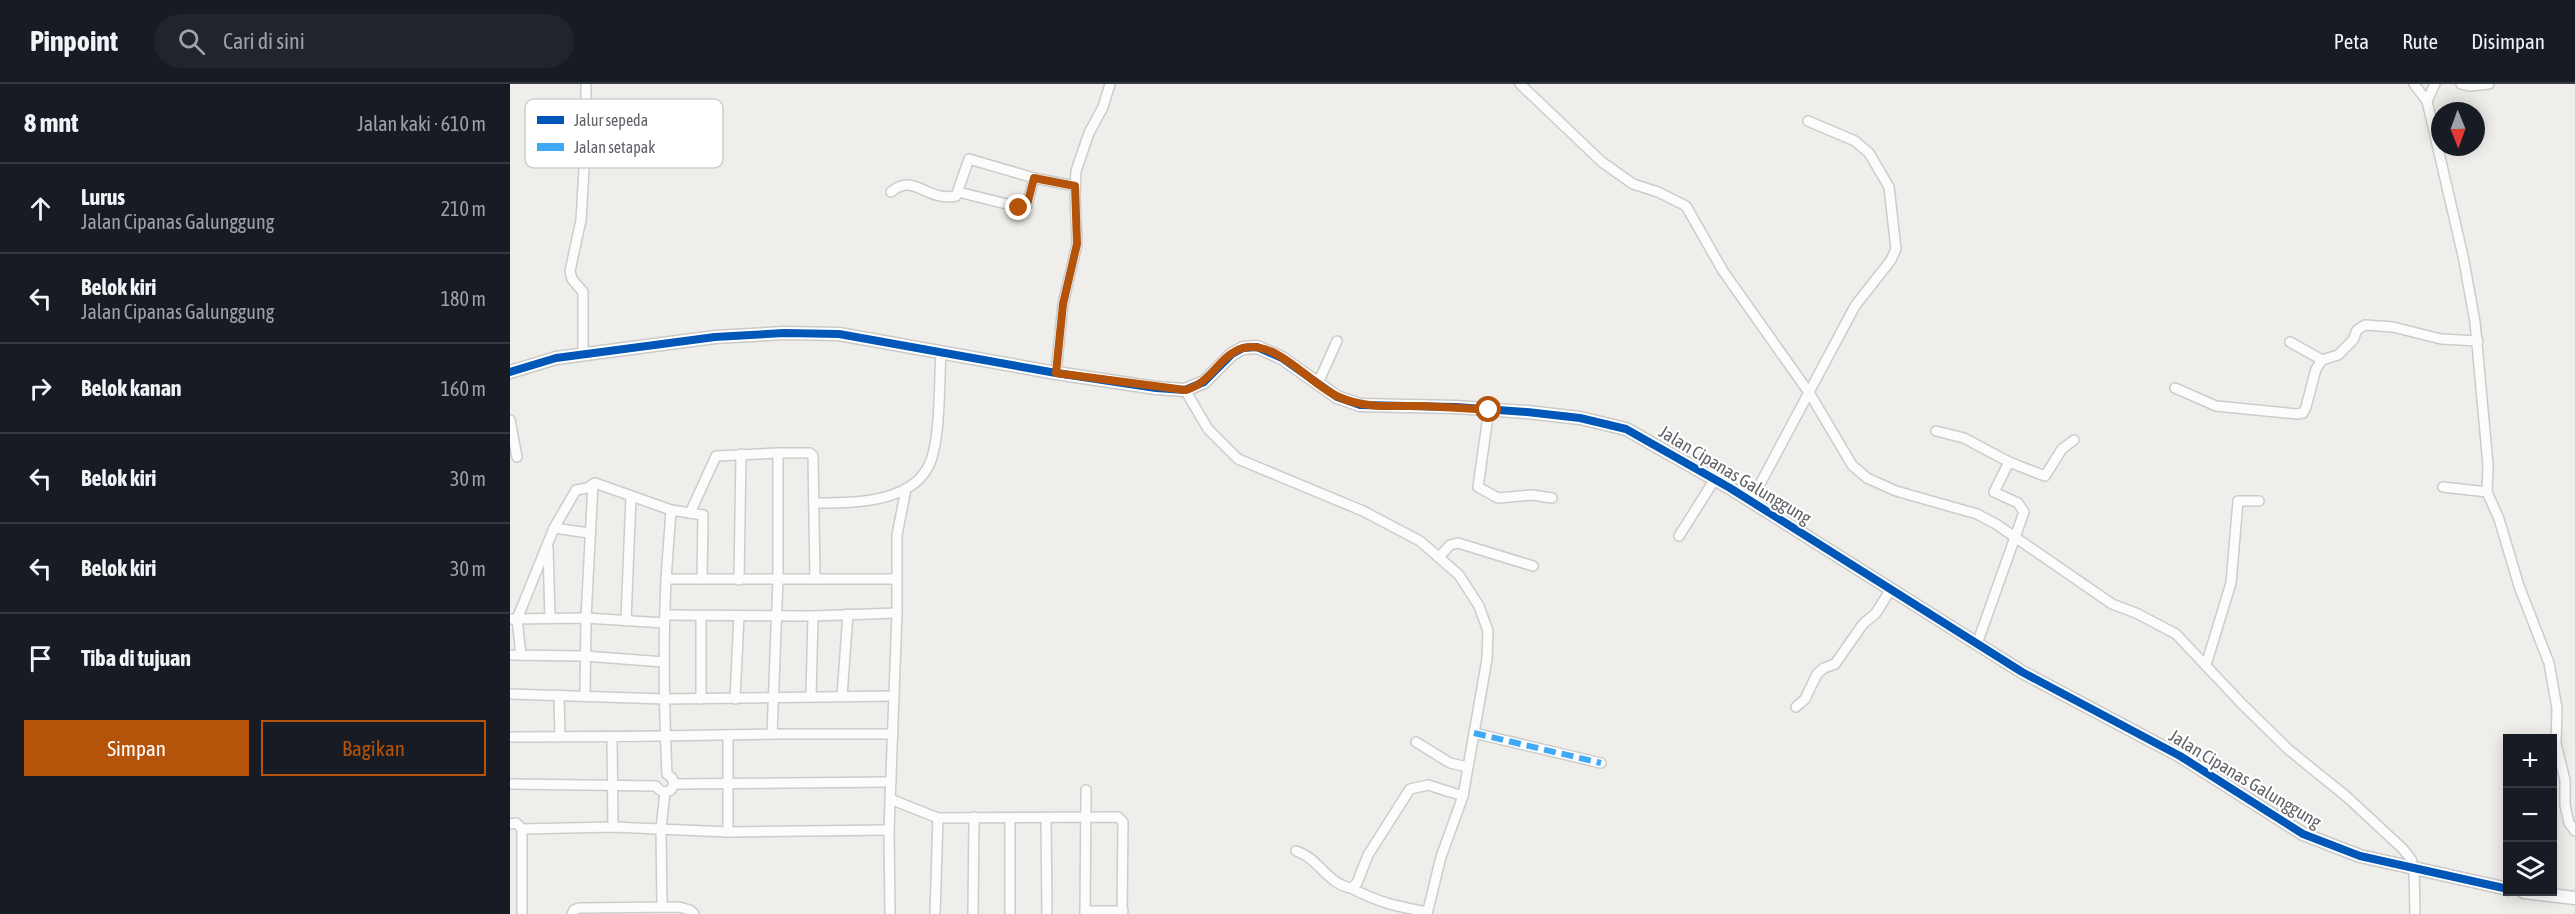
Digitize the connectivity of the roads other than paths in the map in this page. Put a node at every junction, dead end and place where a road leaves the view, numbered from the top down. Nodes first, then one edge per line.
1 (1110, 84) edge
2 (1520, 84) edge
3 (2414, 84) edge
4 (2434, 84) edge
5 (2461, 84) edge
6 (2489, 84) edge
7 (2427, 101) junction
8 (1808, 121) dead end
9 (584, 168) edge
10 (1034, 178) junction
11 (1075, 186) junction
12 (891, 192) dead end
13 (958, 192) junction
14 (1337, 341) dead end
15 (2478, 341) junction
16 (2290, 342) dead end
17 (941, 352) junction
18 (583, 354) junction
19 (2322, 360) junction
20 (510, 372) edge
21 (1056, 373) junction
22 (1318, 383) junction
23 (2175, 388) dead end
24 (1185, 390) junction
25 (1810, 394) junction
26 (1489, 414) junction
27 (510, 420) edge
28 (1936, 431) dead end
29 (2074, 440) dead end
30 (778, 453) junction
31 (741, 454) junction
32 (517, 457) dead end
33 (2009, 462) junction
34 (1715, 479) junction
35 (593, 484) junction
36 (2443, 487) dead end
37 (906, 489) junction
38 (2487, 492) junction
39 (631, 496) junction
40 (1552, 498) dead end
41 (1751, 501) junction
42 (2259, 501) dead end
43 (814, 503) junction
44 (670, 510) junction
45 (690, 513) junction
46 (554, 528) junction
47 (589, 533) junction
48 (1679, 536) dead end
49 (2016, 539) junction
50 (548, 543) junction
51 (1439, 557) junction
52 (1533, 566) dead end
53 (666, 579) junction
54 (702, 579) junction
55 (778, 579) junction
56 (814, 579) junction
57 (896, 579) junction
58 (739, 580) junction
59 (1891, 589) junction
60 (897, 613) junction
61 (848, 614) junction
62 (701, 616) junction
63 (740, 616) junction
64 (776, 616) junction
65 (813, 616) junction
66 (550, 618) junction
67 (586, 618) junction
68 (514, 619) edge
69 (664, 619) junction
70 (626, 620) junction
71 (1977, 644) junction
72 (510, 655) edge
73 (521, 655) junction
74 (584, 656) junction
75 (664, 662) junction
76 (2206, 665) junction
77 (510, 694) edge
78 (559, 694) junction
79 (585, 695) junction
80 (811, 696) junction
81 (842, 696) junction
82 (894, 696) junction
83 (665, 699) junction
84 (701, 699) junction
85 (735, 699) junction
86 (773, 699) junction
87 (1796, 707) dead end
88 (1474, 733) junction
89 (772, 734) junction
90 (893, 734) junction
91 (728, 735) junction
92 (510, 737) edge
93 (560, 737) junction
94 (665, 737) junction
95 (612, 738) junction
96 (1416, 742) dead end
97 (1601, 763) dead end
98 (1467, 767) junction
99 (667, 774) junction
100 (728, 782) junction
101 (891, 782) junction
102 (510, 784) edge
103 (674, 784) junction
104 (613, 785) junction
105 (656, 786) junction
106 (1086, 790) dead end
107 (665, 792) junction
108 (1462, 796) junction
109 (890, 799) junction
110 (974, 817) junction
111 (1086, 817) junction
112 (938, 818) junction
113 (1010, 818) junction
114 (1046, 818) junction
115 (510, 824) edge
116 (613, 827) junction
117 (522, 829) junction
118 (661, 829) junction
119 (889, 830) junction
120 (2575, 831) edge
121 (728, 832) junction
122 (1296, 850) dead end
123 (2408, 868) junction
124 (1351, 888) junction
125 (2503, 888) edge
126 (2557, 896) edge
127 (2575, 898) edge
128 (662, 907) junction
129 (1085, 912) edge
130 (1122, 913) edge
131 (1427, 913) edge
132 (522, 914) edge
133 (572, 914) edge
134 (694, 914) edge
135 (890, 914) edge
136 (935, 914) edge
137 (973, 914) edge
138 (1010, 914) edge
139 (1047, 914) edge
140 (2415, 914) edge

1 - 11 street
2 - 25 street
3 - 7 street
4 - 7 street
5 - 6 street
7 - 15 street
8 - 25 street
9 - 18 street
10 - 11 street
10 - 13 street
10 - 13 street
11 - 21 street
12 - 13 street
14 - 22 street
15 - 19 street
15 - 38 street
16 - 19 street
17 - 18 street
17 - 21 street
17 - 37 street
18 - 20 street
19 - 23 street
21 - 24 street
22 - 24 street, Jalan Cipanas Galunggung
22 - 26 street, Jalan Cipanas Galunggung
24 - 51 street
25 - 41 street
25 - 49 street
26 - 34 street, Jalan Cipanas Galunggung
26 - 40 street
27 - 32 street
28 - 33 street
29 - 33 street
30 - 31 street
30 - 43 street
30 - 55 street
31 - 45 street
31 - 58 street
33 - 49 street
34 - 41 street, Jalan Cipanas Galunggung
34 - 48 street
35 - 39 street
35 - 46 street
35 - 47 street
36 - 38 street
37 - 43 street
37 - 57 street
38 - 120 street
39 - 44 street
39 - 70 street
41 - 59 street, Jalan Cipanas Galunggung
42 - 76 street
43 - 56 street
44 - 45 street
44 - 53 street
45 - 54 street
46 - 47 street
46 - 50 street
47 - 67 street
49 - 71 street
49 - 76 street
50 - 66 street
50 - 68 street
51 - 52 street
51 - 88 street
53 - 54 street
53 - 69 street
54 - 58 street
55 - 56 street
55 - 58 street
55 - 64 street
56 - 57 street
57 - 60 street
59 - 71 street, Jalan Cipanas Galunggung
59 - 87 street
60 - 61 street
60 - 82 street
61 - 65 street
61 - 81 street
62 - 63 street
62 - 69 street
62 - 84 street
63 - 64 street
63 - 85 street
64 - 65 street
64 - 86 street
65 - 80 street
66 - 67 street
66 - 68 street
67 - 70 street
67 - 74 street
68 - 73 street
69 - 70 street
69 - 75 street
71 - 123 street, Jalan Cipanas Galunggung
72 - 73 street
73 - 74 street
74 - 75 street
74 - 79 street
75 - 83 street
76 - 123 street
77 - 78 street
78 - 79 street
78 - 93 street
79 - 83 street
80 - 81 street
80 - 86 street
81 - 82 street
82 - 90 street
83 - 84 street
83 - 94 street
84 - 85 street
85 - 86 street
86 - 89 street
88 - 97 street
88 - 98 street
89 - 90 street
89 - 91 street
90 - 101 street
91 - 94 street
91 - 100 street
92 - 93 street
93 - 95 street
94 - 95 street
94 - 99 street
95 - 104 street
96 - 98 street
98 - 108 street
99 - 103 street
99 - 105 street
100 - 101 street
100 - 103 street
100 - 121 street
101 - 109 street
102 - 104 street
103 - 107 street
104 - 105 street
104 - 116 street
105 - 107 street
106 - 111 street
107 - 118 street
108 - 124 street
108 - 131 street
109 - 112 street
109 - 119 street
110 - 112 street
110 - 113 street
110 - 137 street
111 - 114 street
111 - 129 street
111 - 130 street
112 - 136 street
113 - 114 street
113 - 138 street
114 - 139 street
115 - 117 street
116 - 117 street
116 - 118 street
117 - 132 street
118 - 121 street
118 - 128 street
119 - 121 street
119 - 135 street
122 - 124 street
123 - 125 street, Jalan Cipanas Galunggung
123 - 140 street
124 - 131 street
126 - 127 street
128 - 133 street
128 - 134 street
129 - 130 street

